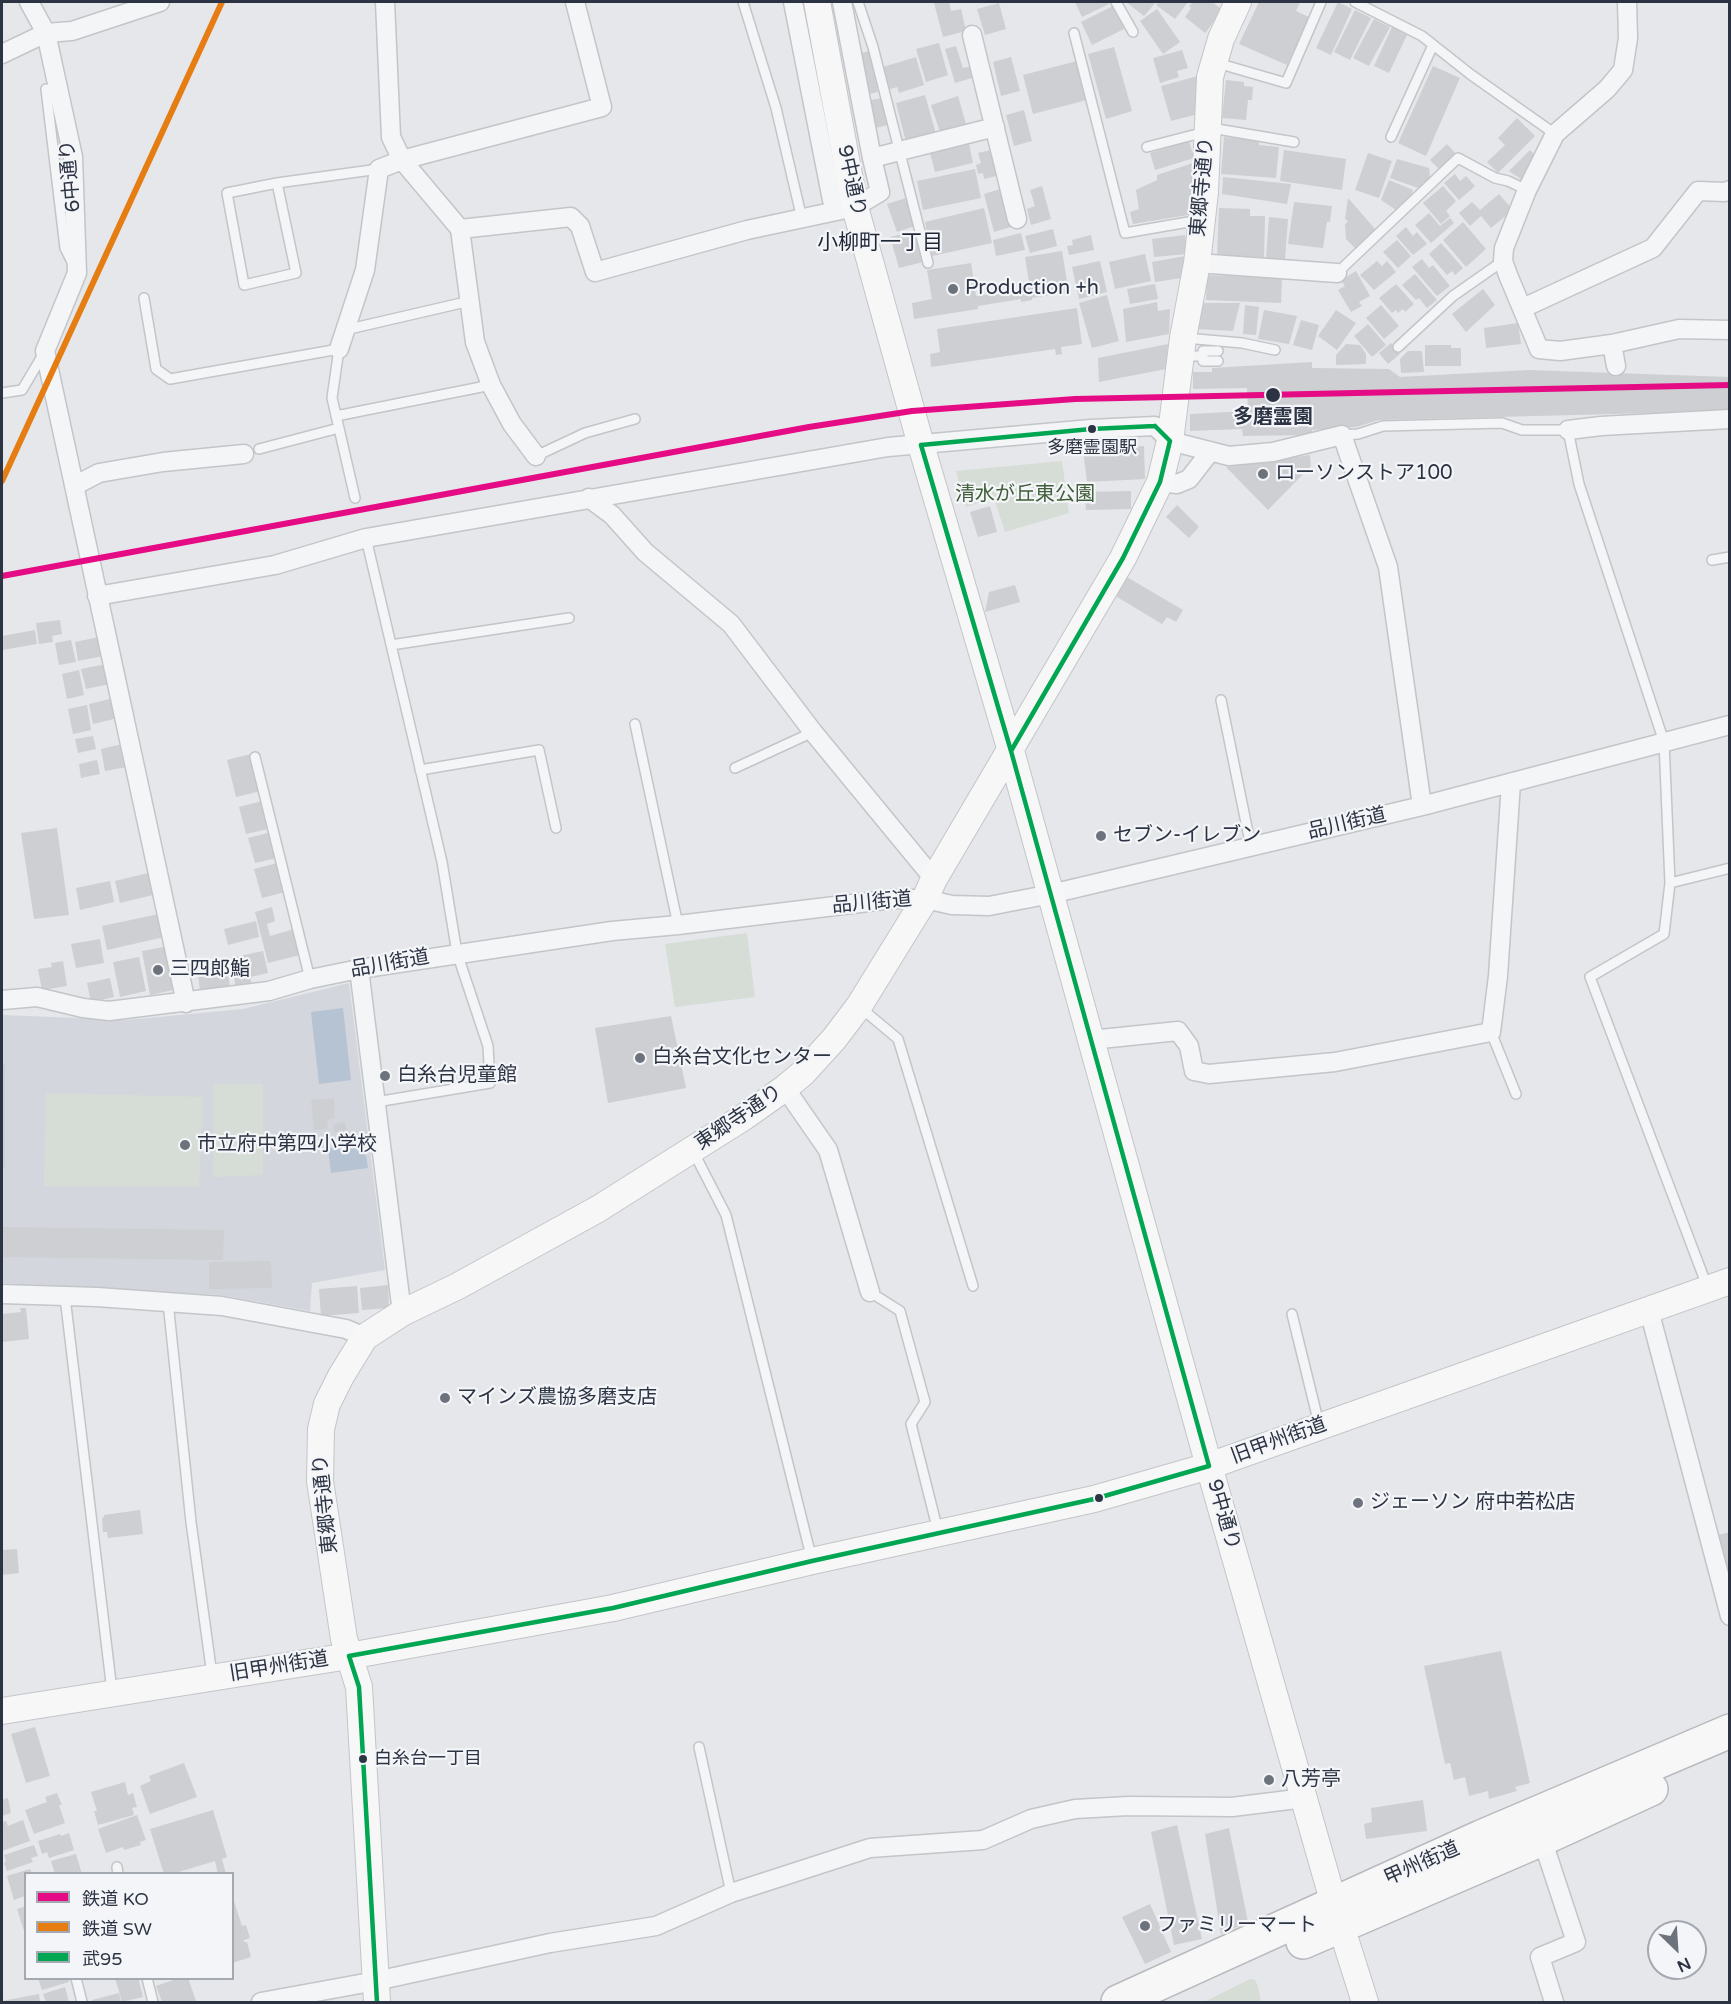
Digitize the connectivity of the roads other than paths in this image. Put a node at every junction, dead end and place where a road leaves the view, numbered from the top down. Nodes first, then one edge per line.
1 (29, 2) edge
2 (160, 2) edge
3 (385, 2) edge
4 (575, 2) edge
5 (742, 2) edge
6 (793, 2) edge
7 (817, 2) edge
8 (842, 2) edge
9 (858, 2) edge
10 (1116, 2) edge
11 (1238, 2) edge
12 (1321, 2) edge
13 (1355, 2) edge
14 (1627, 2) edge
15 (1133, 32) dead end
16 (45, 33) junction
17 (1074, 33) dead end
18 (972, 34) dead end
19 (1433, 45) junction
20 (2, 54) edge
21 (1215, 62) junction
22 (46, 89) dead end
23 (995, 127) junction
24 (1208, 130) junction
25 (1555, 134) junction
26 (1392, 137) dead end
27 (1294, 142) dead end
28 (1147, 147) dead end
29 (901, 151) junction
30 (872, 158) junction
31 (402, 160) junction
32 (379, 169) junction
33 (277, 183) junction
34 (1527, 190) junction
35 (1730, 190) edge
36 (855, 207) junction
37 (1017, 219) dead end
38 (802, 220) junction
39 (1201, 220) junction
40 (460, 229) junction
41 (1503, 261) junction
42 (928, 263) dead end
43 (1197, 263) junction
44 (77, 273) junction
45 (1337, 273) joint
46 (144, 298) dead end
47 (470, 301) junction
48 (1523, 308) junction
49 (345, 330) junction
50 (1730, 330) edge
51 (1612, 344) junction
52 (1398, 347) dead end
53 (339, 350) junction
54 (1275, 350) dead end
55 (45, 351) junction
56 (1186, 356) junction
57 (1218, 356) dead end
58 (1616, 366) dead end
59 (491, 385) junction
60 (2, 393) edge
61 (336, 416) junction
62 (1730, 419) edge
63 (635, 420) dead end
64 (339, 428) junction
65 (1172, 429) junction
66 (1568, 430) junction
67 (1342, 435) junction
68 (921, 445) junction
69 (252, 451) joint
70 (1210, 452) junction
71 (536, 456) joint
72 (1160, 482) junction
73 (74, 486) junction
74 (356, 498) dead end
75 (589, 498) junction
76 (366, 538) junction
77 (1730, 557) edge
78 (1712, 560) dead end
79 (97, 596) junction
80 (569, 618) dead end
81 (391, 645) junction
82 (1221, 700) dead end
83 (635, 724) dead end
84 (1730, 725) edge
85 (813, 732) junction
86 (1664, 742) junction
87 (1011, 751) junction
88 (255, 757) dead end
89 (735, 768) dead end
90 (420, 770) junction
91 (1511, 783) junction
92 (1422, 806) junction
93 (556, 828) dead end
94 (1251, 847) junction
95 (1730, 868) edge
96 (1670, 883) junction
97 (930, 889) junction
98 (1051, 894) junction
99 (678, 925) junction
100 (458, 952) junction
101 (359, 969) junction
102 (310, 979) junction
103 (2, 1000) edge
104 (186, 1003) junction
105 (859, 1006) junction
106 (1491, 1032) junction
107 (1091, 1040) junction
108 (785, 1088) junction
109 (1516, 1094) dead end
110 (376, 1102) junction
111 (692, 1149) junction
112 (1719, 1284) edge
113 (973, 1286) dead end
114 (870, 1292) joint
115 (2, 1294) edge
116 (65, 1297) junction
117 (168, 1302) junction
118 (1649, 1310) junction
119 (402, 1313) junction
120 (1292, 1314) dead end
121 (364, 1337) junction
122 (1320, 1426) junction
123 (1209, 1466) junction
124 (939, 1533) junction
125 (812, 1561) junction
126 (1730, 1616) edge
127 (349, 1656) junction
128 (212, 1677) junction
129 (113, 1693) junction
130 (2, 1711) edge
131 (1730, 1731) edge
132 (699, 1746) dead end
133 (1730, 1753) edge
134 (1305, 1798) junction
135 (1542, 1839) junction
136 (731, 1893) junction
137 (1338, 1915) junction
138 (76, 1980) edge
139 (148, 1980) edge
140 (376, 1992) edge
141 (82, 2002) edge
142 (153, 2002) edge
143 (261, 2002) edge
144 (1118, 2002) edge
145 (1161, 2002) edge
146 (1365, 2002) edge
147 (1554, 2002) edge

1 - 16 street, 6中通り
2 - 16 street
3 - 31 street
4 - 31 street
5 - 38 lane
6 - 36 street
7 - 36 street, 9中通り
8 - 30 street
9 - 29 lane
10 - 15 lane
11 - 21 street, 東郷寺通り
12 - 21 lane
13 - 19 lane
14 - 25 street
16 - 20 street
16 - 44 street, 6中通り
17 - 39 lane
18 - 23 street
19 - 25 lane
19 - 26 lane
21 - 24 street, 東郷寺通り
22 - 44 lane
23 - 29 street
23 - 37 street
24 - 27 lane
24 - 28 lane
24 - 39 street, 東郷寺通り
25 - 34 street
29 - 30 street
29 - 42 lane
30 - 36 street
31 - 32 street
31 - 40 street
32 - 33 lane
32 - 49 street
33 - 33 lane
34 - 41 street
34 - 45 lane
35 - 48 street
36 - 38 street
36 - 68 street, 9中通り
38 - 40 street
39 - 43 street, 東郷寺通り
40 - 47 street
41 - 48 street
41 - 52 lane
43 - 45 street
43 - 56 street, 東郷寺通り
44 - 55 street, 6中通り
46 - 53 lane
47 - 49 lane
47 - 59 street
48 - 51 street
49 - 53 street
50 - 51 street
51 - 58 street
53 - 61 lane
54 - 56 lane
55 - 60 lane
55 - 73 street
56 - 57 lane
56 - 65 street, 東郷寺通り
59 - 61 lane
59 - 71 street
61 - 64 lane
62 - 66 street
63 - 71 lane
64 - 69 lane
64 - 74 lane
65 - 68 street
65 - 70 street
65 - 72 street, 東郷寺通り
66 - 67 lane
66 - 86 lane
67 - 70 street
67 - 92 street
68 - 75 street
68 - 87 street, 9中通り
69 - 73 street
70 - 72 street
72 - 87 street, 東郷寺通り
73 - 79 street
75 - 76 street
75 - 85 street
76 - 79 street
76 - 81 lane
77 - 78 lane
79 - 104 street
80 - 81 lane
81 - 90 lane
82 - 94 lane
83 - 99 lane
84 - 86 street, 品川街道
85 - 89 lane
85 - 97 street
86 - 91 street, 品川街道
86 - 96 lane
87 - 97 street, 東郷寺通り
87 - 98 street, 9中通り
88 - 102 lane
90 - 93 lane
90 - 100 lane
91 - 92 street, 品川街道
91 - 106 street
92 - 94 street, 品川街道
94 - 98 street, 品川街道
95 - 96 lane
96 - 112 lane
97 - 98 street, 品川街道
97 - 99 street, 品川街道
97 - 105 street, 東郷寺通り
98 - 107 street, 9中通り
99 - 100 street, 品川街道
100 - 101 street, 品川街道
100 - 110 lane
101 - 102 street, 品川街道
101 - 110 street
102 - 104 street, 品川街道
103 - 104 street, 品川街道
105 - 108 street, 東郷寺通り
105 - 113 lane
106 - 107 street
106 - 109 lane
107 - 123 street, 9中通り
108 - 111 street, 東郷寺通り
108 - 114 street
110 - 119 street
111 - 119 street, 東郷寺通り
111 - 125 lane
112 - 118 street, 旧甲州街道
114 - 124 lane
115 - 116 street
116 - 117 street
116 - 129 lane
117 - 121 street
117 - 128 lane
118 - 122 street, 旧甲州街道
118 - 126 street
119 - 121 street, 東郷寺通り
120 - 122 lane
121 - 127 street, 東郷寺通り
122 - 123 street, 旧甲州街道
123 - 124 street, 旧甲州街道
123 - 134 street, 9中通り
124 - 125 street, 旧甲州街道
125 - 127 street, 旧甲州街道
127 - 128 street, 旧甲州街道
127 - 140 street, 東郷寺通り
128 - 129 street, 旧甲州街道
129 - 130 street, 旧甲州街道
131 - 137 highway, 甲州街道
132 - 136 lane
133 - 135 highway, 甲州街道
134 - 136 street
134 - 137 street, 9中通り
135 - 137 highway, 甲州街道
135 - 147 street
136 - 140 street
137 - 144 highway, 甲州街道
137 - 145 highway, 甲州街道
137 - 146 street, 9中通り
138 - 141 lane
139 - 142 lane
140 - 143 street

